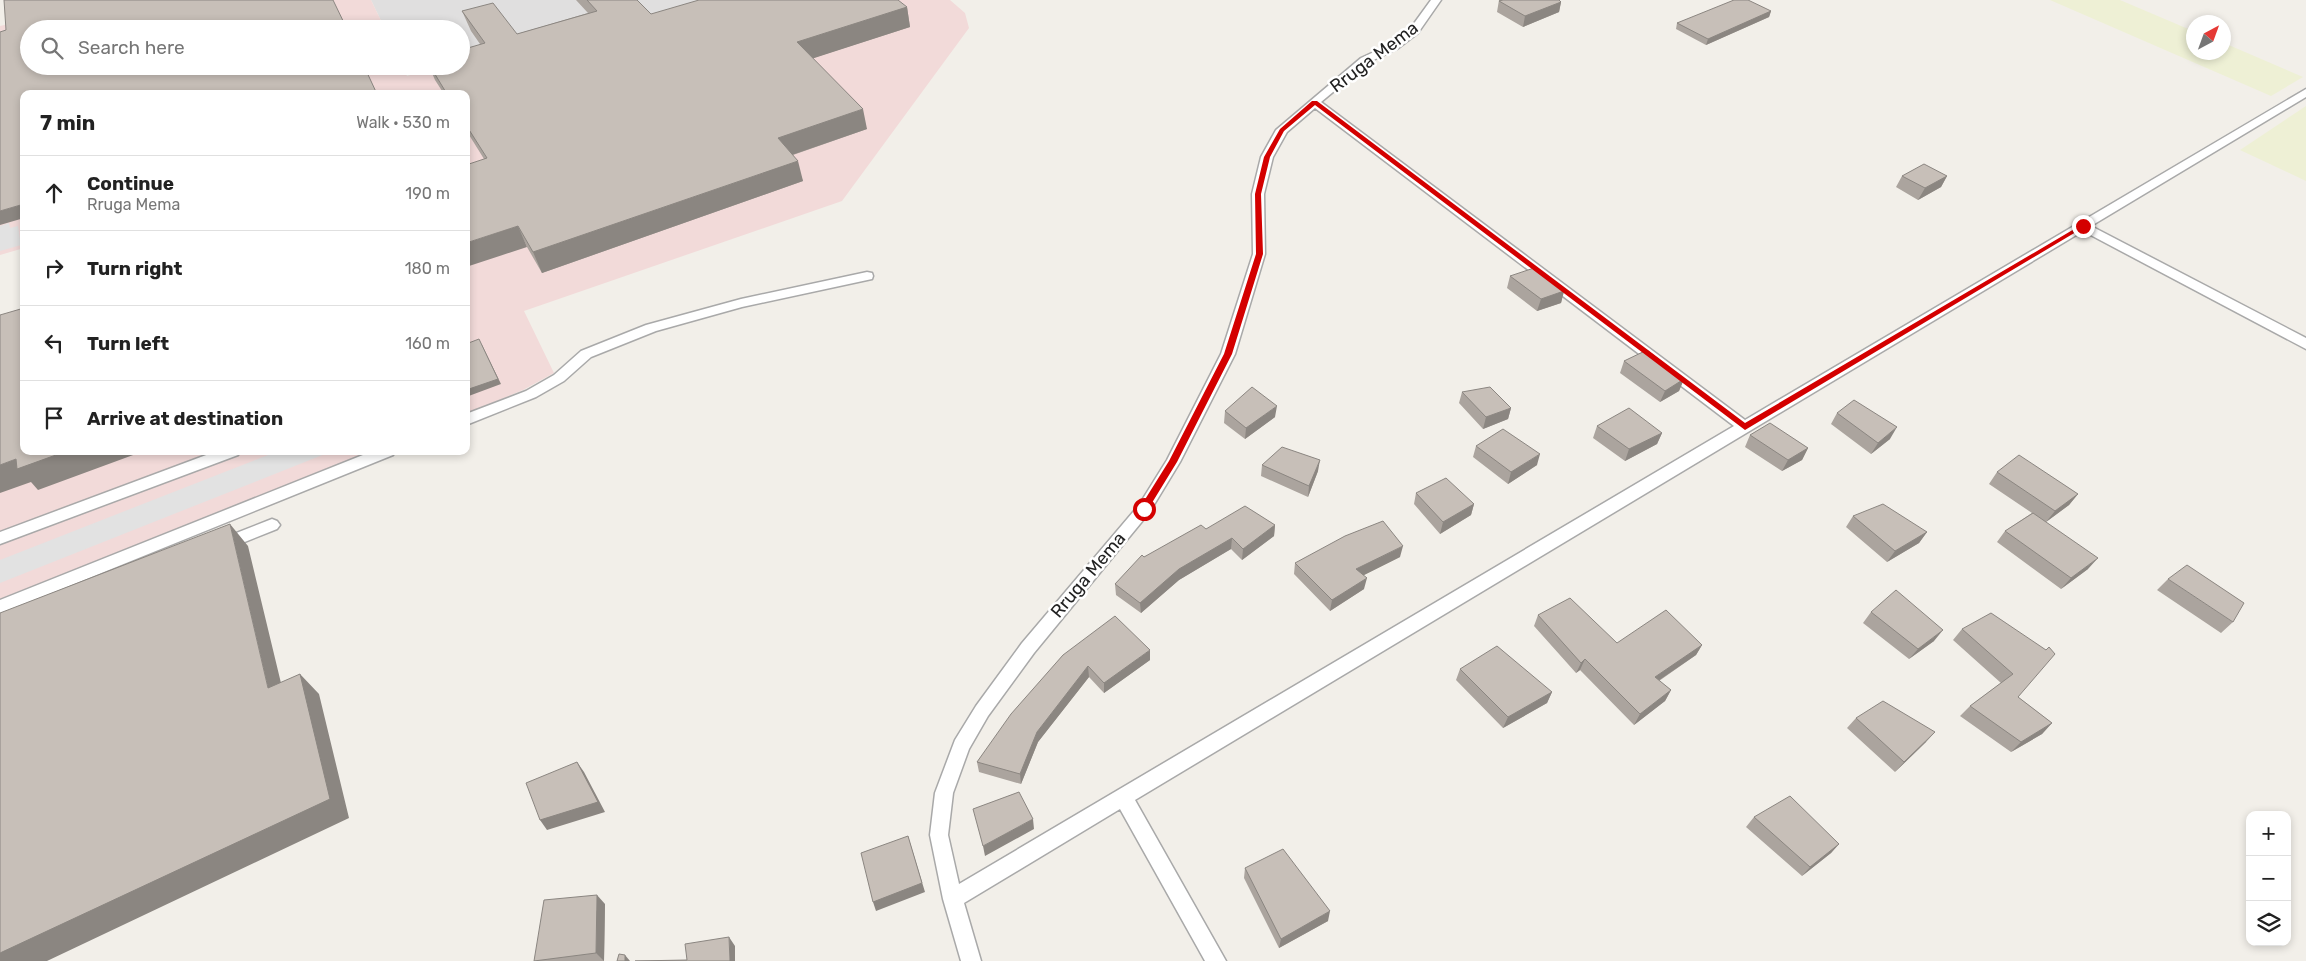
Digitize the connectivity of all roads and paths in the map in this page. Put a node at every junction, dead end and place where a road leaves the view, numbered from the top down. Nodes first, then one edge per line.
1 (1436, 0) edge
2 (2306, 92) edge
3 (1314, 102) junction
4 (2083, 226) junction
5 (867, 276) dead end
6 (2306, 344) edge
7 (470, 418) edge
8 (1745, 427) junction
9 (222, 455) edge
10 (378, 455) edge
11 (272, 525) dead end
12 (0, 538) edge
13 (208, 550) edge
14 (0, 607) edge
15 (1124, 798) junction
16 (953, 900) junction
17 (971, 961) edge
18 (1216, 961) edge

1 - 3 lane, Rruga Mema
2 - 4 lane
3 - 8 lane
3 - 16 lane, Rruga Mema
4 - 6 lane
4 - 8 lane
5 - 7 lane
8 - 15 lane
9 - 12 lane
10 - 14 lane
11 - 13 lane
15 - 16 lane
15 - 18 lane
16 - 17 lane, Rruga Mema

